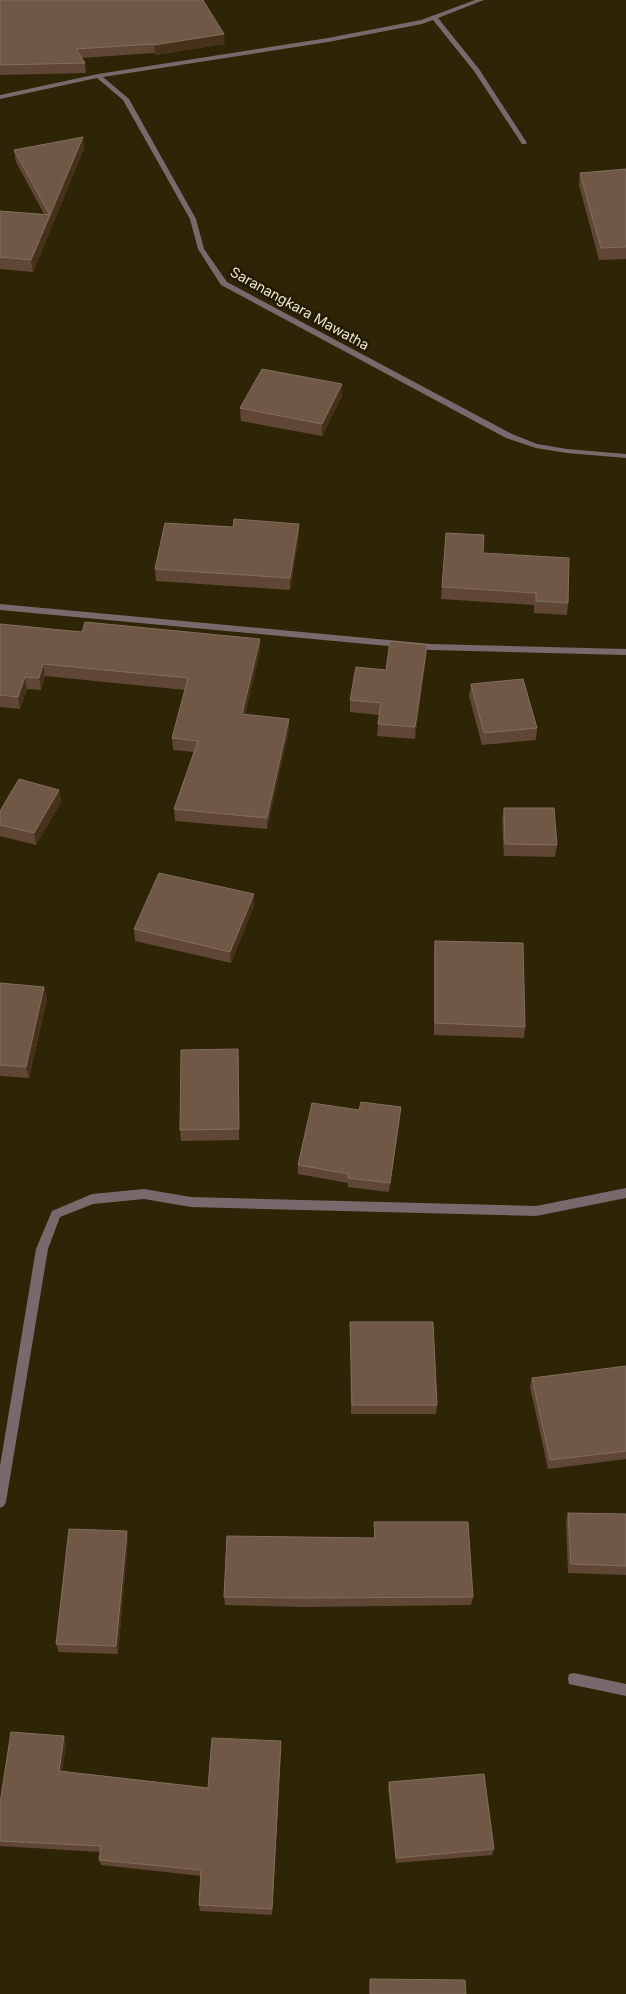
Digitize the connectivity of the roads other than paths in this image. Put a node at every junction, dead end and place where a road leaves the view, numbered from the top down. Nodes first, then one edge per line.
1 (481, 0) edge
2 (435, 18) junction
3 (98, 76) junction
4 (0, 97) edge
5 (524, 144) dead end
6 (626, 456) edge
7 (0, 607) edge
8 (626, 652) edge
9 (626, 1193) edge
10 (0, 1502) edge
11 (574, 1679) dead end
12 (626, 1690) edge

1 - 2 street
2 - 3 street
2 - 5 street
3 - 4 street
3 - 6 street, Saranangkara Mawatha
7 - 8 street
9 - 10 street
11 - 12 street

